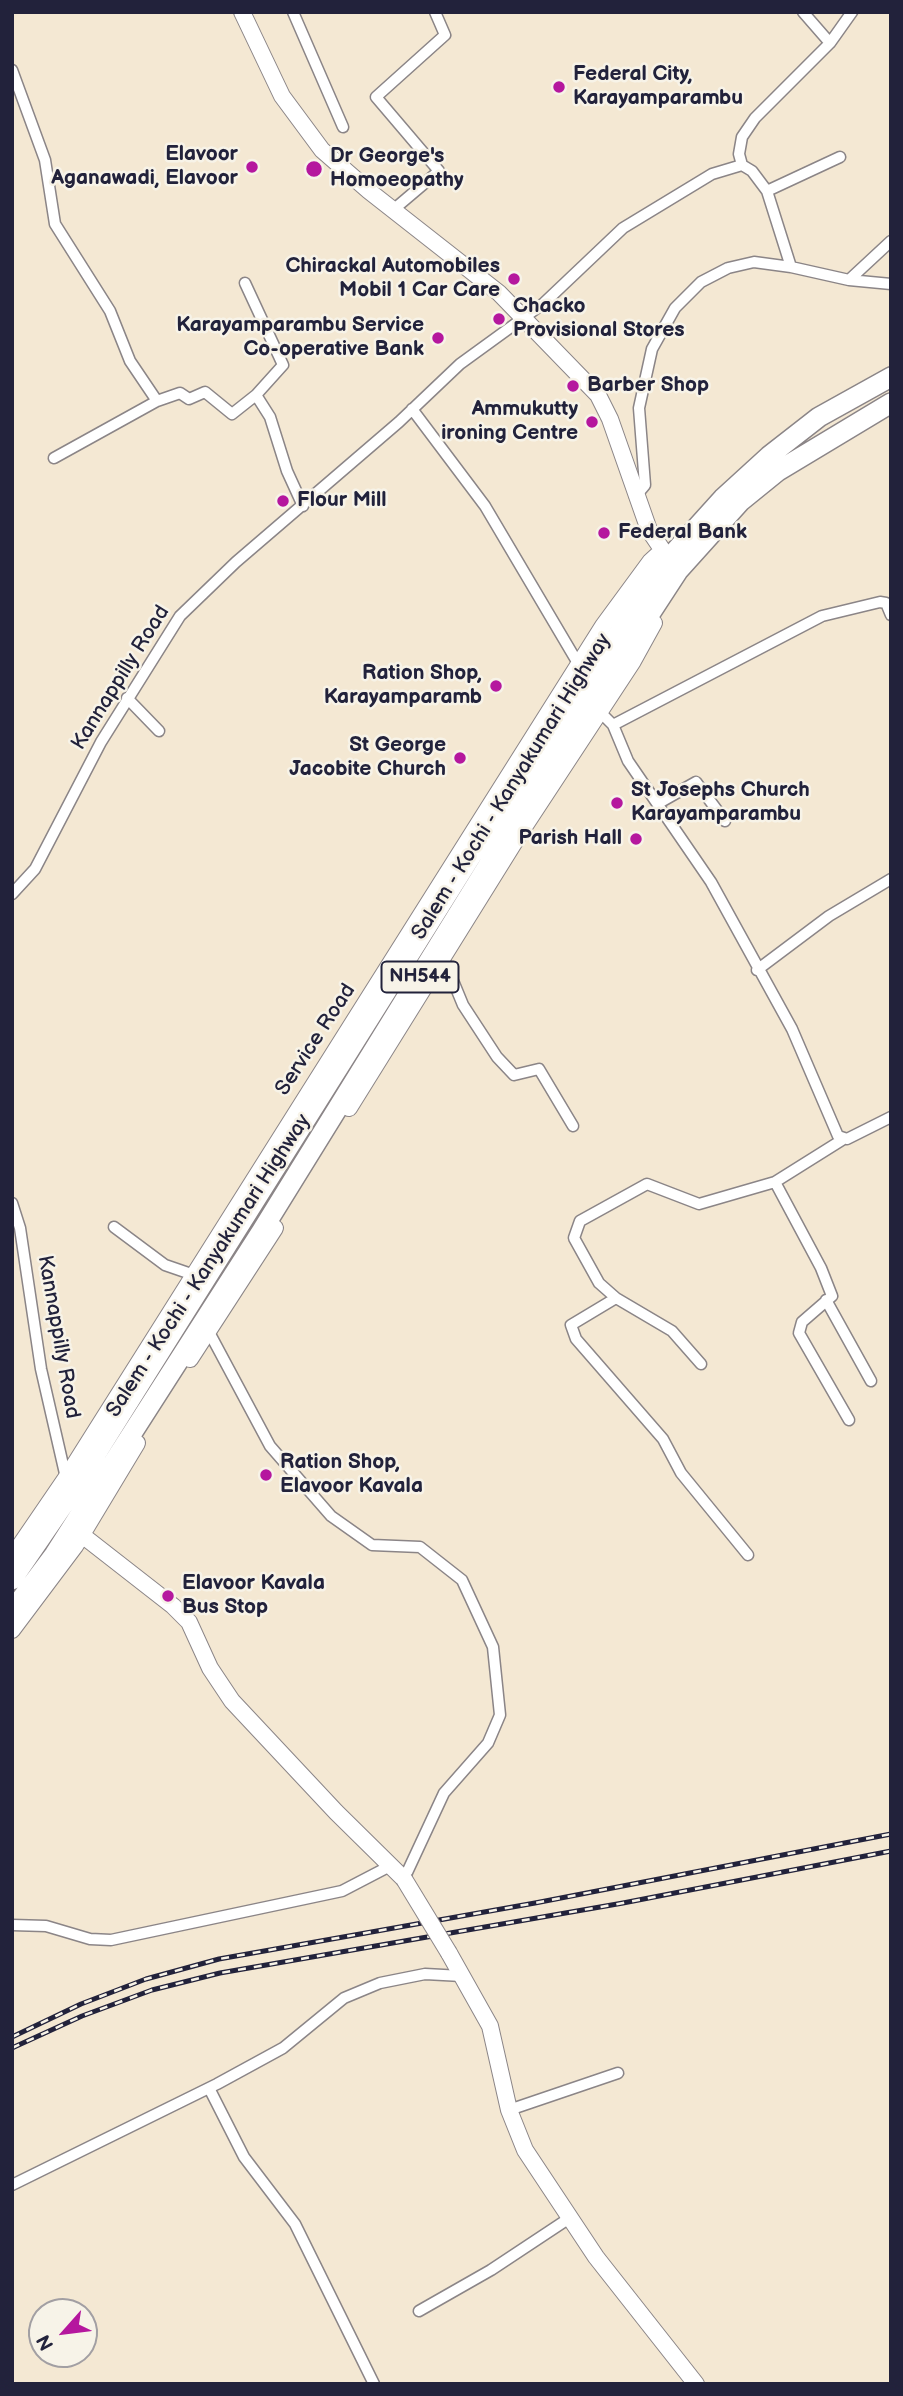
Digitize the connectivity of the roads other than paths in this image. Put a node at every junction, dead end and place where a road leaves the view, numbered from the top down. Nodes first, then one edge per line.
1 (243, 12) edge
2 (293, 12) edge
3 (435, 12) edge
4 (803, 12) edge
5 (852, 12) edge
6 (830, 43) junction
7 (12, 70) edge
8 (343, 127) dead end
9 (840, 157) dead end
10 (742, 164) junction
11 (767, 191) junction
12 (393, 210) junction
13 (891, 241) edge
14 (792, 267) junction
15 (849, 280) junction
16 (245, 283) dead end
17 (891, 284) edge
18 (522, 320) junction
19 (891, 377) edge
20 (256, 396) junction
21 (157, 401) junction
22 (891, 403) edge
23 (412, 409) junction
24 (54, 458) dead end
25 (635, 497) junction
26 (303, 506) junction
27 (669, 561) junction
28 (891, 615) edge
29 (579, 665) junction
30 (127, 698) junction
31 (600, 712) junction
32 (613, 725) junction
33 (159, 731) dead end
34 (659, 803) junction
35 (725, 821) dead end
36 (891, 879) edge
37 (12, 894) edge
38 (444, 959) junction
39 (757, 970) junction
40 (891, 1117) edge
41 (573, 1126) dead end
42 (842, 1140) junction
43 (775, 1182) junction
44 (12, 1203) edge
45 (114, 1227) dead end
46 (17, 1247) edge
47 (194, 1275) junction
48 (616, 1298) junction
49 (826, 1300) junction
50 (209, 1332) junction
51 (701, 1364) dead end
52 (871, 1381) dead end
53 (849, 1420) dead end
54 (68, 1486) junction
55 (77, 1530) junction
56 (748, 1555) dead end
57 (12, 1557) edge
58 (12, 1580) edge
59 (12, 1611) edge
60 (12, 1630) edge
61 (390, 1866) junction
62 (404, 1879) junction
63 (12, 1925) edge
64 (462, 1976) junction
65 (618, 2073) dead end
66 (208, 2088) junction
67 (509, 2110) junction
68 (12, 2185) edge
69 (571, 2217) junction
70 (419, 2311) dead end
71 (374, 2384) edge
72 (696, 2384) edge

1 - 12 street
2 - 8 street
3 - 12 street
4 - 6 street
5 - 6 street
6 - 10 street
7 - 21 street
9 - 11 street
10 - 11 street
10 - 18 street, Kannappilly Road
11 - 14 street
12 - 18 street
13 - 15 street
14 - 15 street
14 - 25 street
15 - 17 street
16 - 20 street
18 - 23 street, Kannappilly Road
18 - 25 street
19 - 27 highway, Salem - Kochi - Kanyakumari Highway / NH544
20 - 21 street
20 - 26 street
21 - 24 street
22 - 27 highway, Salem - Kochi - Kanyakumari Highway / NH544
23 - 26 street, Kannappilly Road
23 - 29 street
25 - 27 street
26 - 30 street, Kannappilly Road
27 - 29 street, Service Road
27 - 31 street
27 - 54 highway, Salem - Kochi - Kanyakumari Highway / NH544
27 - 55 highway, Salem - Kochi - Kanyakumari Highway / NH544
28 - 32 street
29 - 47 street, Service Road
30 - 33 street
30 - 37 street, Kannappilly Road
31 - 32 street
31 - 38 street
32 - 34 street
34 - 35 street
34 - 39 street
36 - 39 street
38 - 41 street
38 - 50 street
39 - 42 street
40 - 42 street
42 - 43 street
43 - 48 street
43 - 49 street
44 - 46 street, Kannappilly Road
45 - 47 street
46 - 54 street, Kannappilly Road
47 - 54 street, Service Road
48 - 51 street
48 - 56 street
49 - 52 street
49 - 53 street
50 - 55 street
50 - 62 street
54 - 57 street, Service Road
54 - 58 highway, Salem - Kochi - Kanyakumari Highway / NH544
55 - 59 highway, Salem - Kochi - Kanyakumari Highway / NH544
55 - 60 street
55 - 61 street
61 - 62 street
61 - 63 street
62 - 64 street, bridge
64 - 66 street
64 - 67 street
65 - 67 street
66 - 68 street
66 - 71 street
67 - 69 street
69 - 70 street
69 - 72 street

